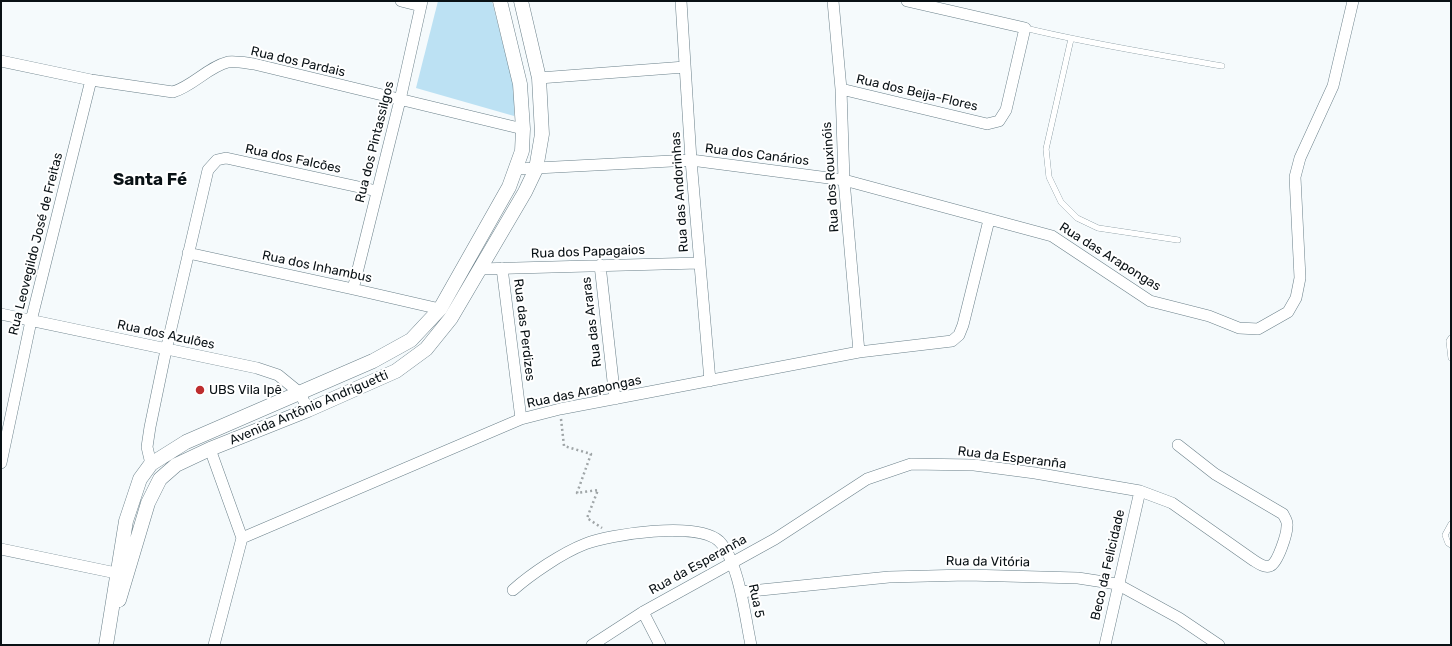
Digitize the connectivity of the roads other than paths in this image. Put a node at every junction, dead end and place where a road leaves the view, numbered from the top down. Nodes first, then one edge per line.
1 (401, 1) edge
2 (500, 1) edge
3 (521, 1) edge
4 (681, 1) edge
5 (834, 1) edge
6 (907, 1) edge
7 (1353, 1) edge
8 (422, 3) edge
9 (1025, 28) junction
10 (1071, 40) junction
11 (1, 61) edge
12 (1222, 66) dead end
13 (685, 67) junction
14 (539, 78) junction
15 (91, 80) junction
16 (841, 89) junction
17 (400, 100) junction
18 (523, 129) junction
19 (691, 160) junction
20 (517, 169) junction
21 (536, 169) junction
22 (844, 180) junction
23 (377, 191) junction
24 (989, 220) junction
25 (1178, 240) dead end
26 (188, 253) junction
27 (699, 263) junction
28 (600, 265) junction
29 (502, 268) junction
30 (479, 269) junction
31 (353, 289) junction
32 (440, 309) junction
33 (1, 314) edge
34 (31, 321) junction
35 (1451, 338) edge
36 (166, 350) junction
37 (859, 352) junction
38 (1451, 358) edge
39 (710, 381) junction
40 (300, 393) junction
41 (615, 399) junction
42 (308, 410) junction
43 (521, 419) junction
44 (1178, 445) dead end
45 (210, 449) junction
46 (1, 463) edge
47 (151, 464) junction
48 (1140, 491) junction
49 (1451, 524) edge
50 (242, 538) junction
51 (1451, 545) edge
52 (1, 549) edge
53 (732, 562) junction
54 (116, 573) junction
55 (1117, 584) junction
56 (513, 590) dead end
57 (740, 592) junction
58 (643, 612) junction
59 (110, 625) junction
60 (106, 645) edge
61 (214, 645) edge
62 (592, 645) edge
63 (660, 645) edge
64 (751, 645) edge
65 (1104, 645) edge
66 (1219, 645) edge

1 - 8 street
2 - 18 street, Avenida Antônio Andriguetti
3 - 14 street, Avenida Antônio Andriguetti
4 - 13 street, Rua das Andorinhas
5 - 16 street, Rua dos Rouxinóis
6 - 9 street
7 - 24 street, Rua das Arapongas
8 - 17 street, Rua dos Pintassilgos
9 - 10 lane
9 - 16 street, Rua dos Beija-Flores
10 - 12 lane
10 - 25 lane
11 - 15 street, Rua dos Pardais
13 - 14 street
13 - 19 street, Rua das Andorinhas
14 - 21 street, Avenida Antônio Andriguetti
15 - 17 street, Rua dos Pardais
15 - 34 street, Rua Leovegildo José de Freitas
16 - 22 street, Rua dos Rouxinóis
17 - 18 street, Rua dos Pardais
17 - 23 street, Rua dos Pintassilgos
18 - 20 street, Avenida Antônio Andriguetti
19 - 21 street, Rua dos Canários
19 - 22 street, Rua dos Canários
19 - 27 street, Rua das Andorinhas
20 - 21 street, Rua dos Canários
20 - 32 street, Avenida Antônio Andriguetti
21 - 30 street, Avenida Antônio Andriguetti
22 - 24 street, Rua dos Canários
22 - 37 street, Rua dos Rouxinóis
23 - 26 street, Rua dos Falcões
23 - 31 street, Rua dos Pintassilgos
24 - 37 street, Rua das Arapongas
26 - 31 street, Rua dos Inhambus
26 - 36 street
27 - 28 street, Rua dos Papagaios
27 - 39 street, Rua das Andorinhas
28 - 29 street, Rua dos Papagaios
28 - 41 street, Rua das Araras
29 - 30 street, Rua dos Papagaios
29 - 43 street, Rua das Perdizes
30 - 42 street, Avenida Antônio Andriguetti
31 - 32 street, Rua dos Inhambus
32 - 40 street, Avenida Antônio Andriguetti
33 - 34 street, Rua dos Azulões
34 - 36 street, Rua dos Azulões
34 - 46 street, Rua Leovegildo José de Freitas
35 - 38 lane
36 - 40 street, Rua dos Azulões
36 - 47 street
37 - 39 street, Rua das Arapongas
39 - 41 street, Rua das Arapongas
40 - 42 street, Rua dos Azulões
40 - 47 street, Avenida Antônio Andriguetti
41 - 43 street, Rua das Arapongas
42 - 45 street, Avenida Antônio Andriguetti
43 - 50 street, Rua das Arapongas
44 - 48 street, Rua da Esperanña
45 - 50 street
45 - 59 street, Avenida Antônio Andriguetti
47 - 54 street, Avenida Antônio Andriguetti
48 - 53 street, Rua da Esperanña
48 - 55 street, Beco da Felicidade
49 - 51 lane
50 - 61 street
52 - 54 street
53 - 56 street
53 - 57 street, Rua 5
53 - 58 street, Rua da Esperanña
54 - 59 street, Avenida Antônio Andriguetti
55 - 57 street, Rua da Vitória
55 - 65 street, Beco da Felicidade
55 - 66 street, Rua da Vitória
57 - 64 street, Rua 5
58 - 62 street, Rua da Esperanña
58 - 63 street
59 - 60 street, Avenida Antônio Andriguetti

